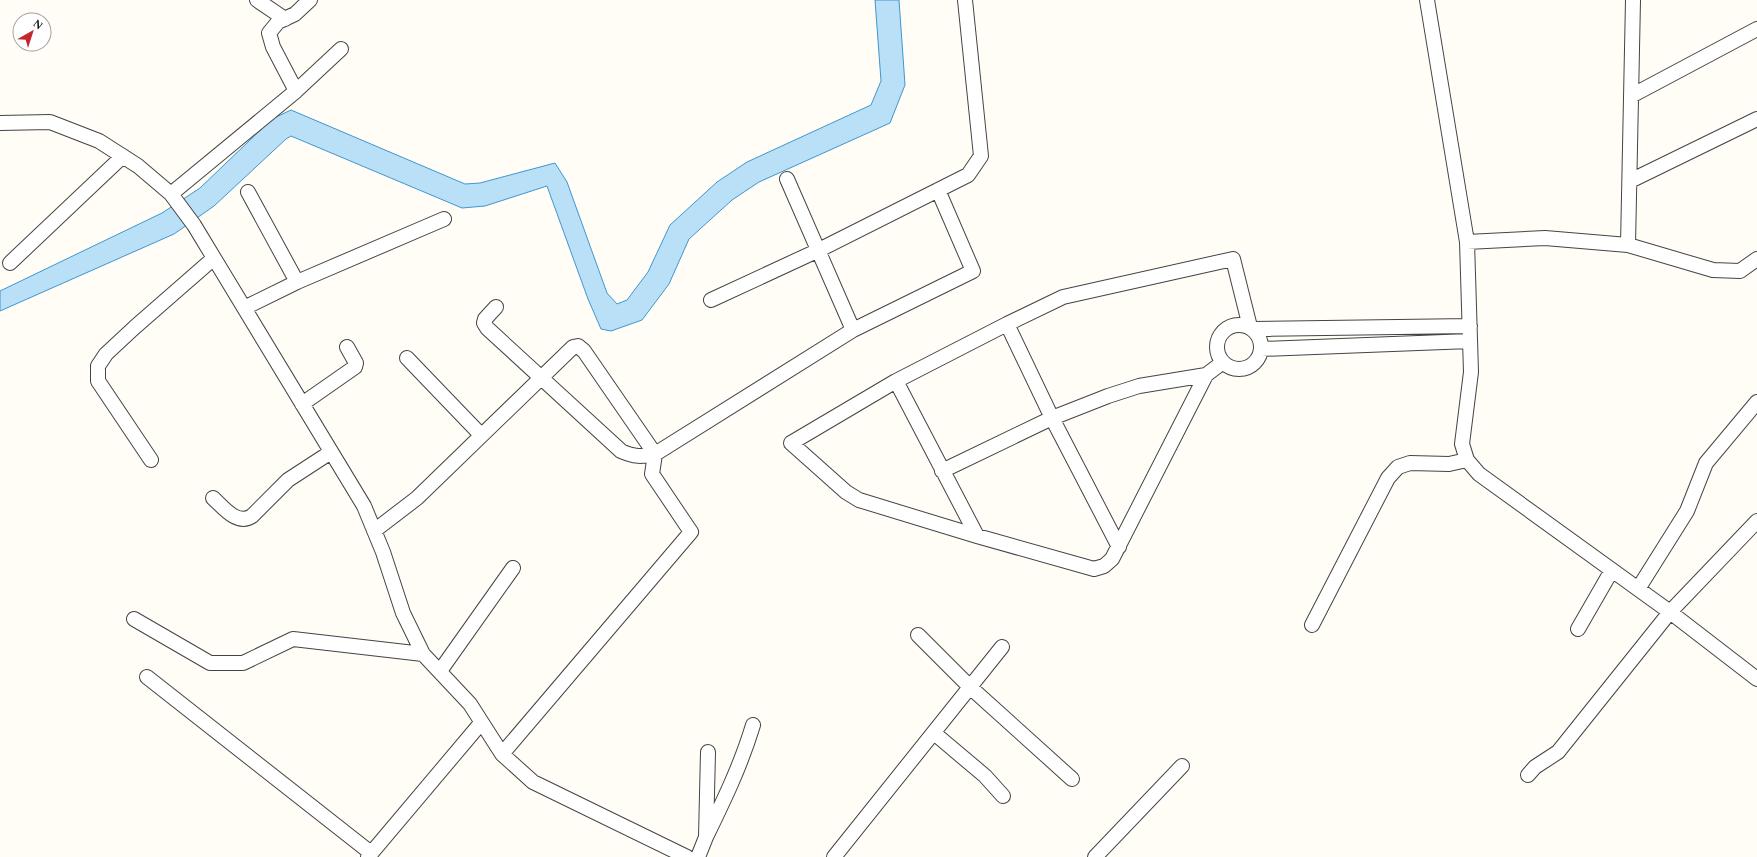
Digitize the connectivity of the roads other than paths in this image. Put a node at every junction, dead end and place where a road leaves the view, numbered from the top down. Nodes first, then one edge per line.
1 (257, 0) edge
2 (310, 0) edge
3 (965, 0) edge
4 (1427, 0) edge
5 (1633, 0) edge
6 (285, 19) junction
7 (1757, 29) edge
8 (341, 49) dead end
9 (296, 91) junction
10 (1631, 96) junction
11 (1757, 120) edge
12 (0, 123) edge
13 (123, 156) junction
14 (787, 178) dead end
15 (1630, 181) junction
16 (938, 190) junction
17 (248, 192) dead end
18 (174, 197) junction
19 (444, 219) dead end
20 (1468, 242) junction
21 (1628, 245) junction
22 (819, 250) junction
23 (214, 258) junction
24 (1757, 259) edge
25 (10, 263) dead end
26 (297, 282) junction
27 (711, 300) dead end
28 (496, 307) dead end
29 (244, 308) junction
30 (1007, 324) junction
31 (1470, 326) junction
32 (1252, 328) junction
33 (853, 330) junction
34 (1470, 341) junction
35 (347, 347) dead end
36 (1261, 349) junction
37 (407, 358) dead end
38 (1223, 362) junction
39 (1206, 375) junction
40 (540, 378) junction
41 (896, 381) junction
42 (1757, 402) edge
43 (302, 404) junction
44 (1052, 418) junction
45 (481, 436) junction
46 (331, 452) junction
47 (655, 454) junction
48 (151, 460) dead end
49 (1467, 460) junction
50 (942, 471) junction
51 (213, 498) dead end
52 (1757, 521) edge
53 (374, 531) junction
54 (977, 536) junction
55 (1119, 547) junction
56 (513, 568) dead end
57 (1612, 570) junction
58 (1638, 589) junction
59 (1670, 612) junction
60 (134, 619) dead end
61 (1312, 625) dead end
62 (1578, 629) dead end
63 (918, 635) dead end
64 (1002, 647) dead end
65 (423, 654) junction
66 (440, 671) junction
67 (147, 677) dead end
68 (1757, 679) edge
69 (970, 687) junction
70 (481, 723) junction
71 (753, 725) dead end
72 (934, 733) junction
73 (708, 752) dead end
74 (502, 754) junction
75 (1182, 766) dead end
76 (1528, 775) dead end
77 (1072, 779) dead end
78 (1003, 796) dead end
79 (706, 837) junction
80 (369, 855) edge
81 (687, 857) edge
82 (698, 857) edge
83 (834, 857) edge
84 (1095, 857) edge

1 - 6 street
2 - 6 street
3 - 16 street
4 - 20 street
5 - 10 street
6 - 9 street
7 - 10 street
8 - 9 street
9 - 18 street
10 - 15 street
11 - 15 street
12 - 13 street
13 - 18 street
13 - 25 street
14 - 22 street
15 - 21 street
16 - 22 street
16 - 33 street
17 - 26 street
18 - 23 street
19 - 26 street
20 - 21 street
20 - 31 street
21 - 24 street
22 - 27 street
22 - 33 street
23 - 29 street
23 - 48 street
26 - 29 street
28 - 40 street
29 - 43 street
30 - 32 street
30 - 41 street
30 - 44 street
31 - 32 street
31 - 34 street
32 - 36 street
32 - 38 street
33 - 47 street
34 - 36 street
34 - 49 street
35 - 43 street
36 - 38 street
37 - 45 street
38 - 39 street
39 - 44 street
39 - 55 street
40 - 45 street
40 - 47 street
40 - 47 street
41 - 50 street
41 - 54 street
42 - 58 street
43 - 46 street
44 - 50 street
44 - 55 street
45 - 53 street
46 - 51 street
46 - 53 street
47 - 74 street
49 - 57 street
49 - 61 street
50 - 54 street
52 - 59 street
53 - 65 street
54 - 55 street
56 - 66 street
57 - 58 street
57 - 62 street
58 - 59 street
59 - 68 street
59 - 76 street
60 - 65 street
63 - 69 street
64 - 69 street
65 - 66 street
66 - 70 street
67 - 80 street
69 - 72 street
69 - 77 street
70 - 74 street
70 - 80 street
71 - 79 street
72 - 78 street
72 - 83 street
73 - 79 street
74 - 81 street
75 - 84 street
79 - 82 street

